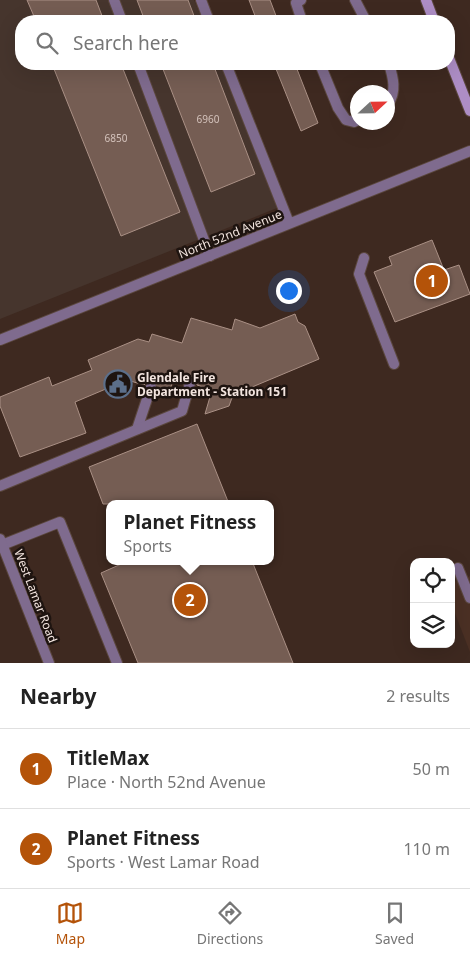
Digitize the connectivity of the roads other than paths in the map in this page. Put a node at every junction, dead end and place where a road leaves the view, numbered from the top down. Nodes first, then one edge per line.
1 (114, 0) edge
2 (201, 0) edge
3 (301, 0) edge
4 (355, 0) edge
5 (426, 0) edge
6 (120, 15) edge
7 (207, 15) edge
8 (300, 15) edge
9 (363, 15) edge
10 (432, 15) edge
11 (140, 70) edge
12 (228, 70) edge
13 (322, 70) edge
14 (391, 70) edge
15 (454, 70) edge
16 (394, 85) edge
17 (470, 111) edge
18 (350, 121) edge
19 (470, 152) edge
20 (290, 224) junction
21 (210, 256) junction
22 (364, 258) dead end
23 (0, 340) edge
24 (394, 364) dead end
25 (190, 382) dead end
26 (151, 387) dead end
27 (137, 429) junction
28 (0, 486) edge
29 (1, 542) edge
30 (458, 568) dead end
31 (470, 598) edge
32 (49, 663) edge
33 (116, 663) edge

1 - 6 street
2 - 7 street
3 - 8 street
4 - 9 street
5 - 10 main road
11 - 21 street
12 - 20 street
13 - 18 street
14 - 16 street
15 - 17 main road
19 - 20 street, North 52nd Avenue
20 - 21 street, North 52nd Avenue
21 - 23 street, North 52nd Avenue
22 - 24 street
25 - 27 street
26 - 27 street
27 - 28 street
29 - 32 street, West Lamar Road
29 - 33 street
30 - 31 street

